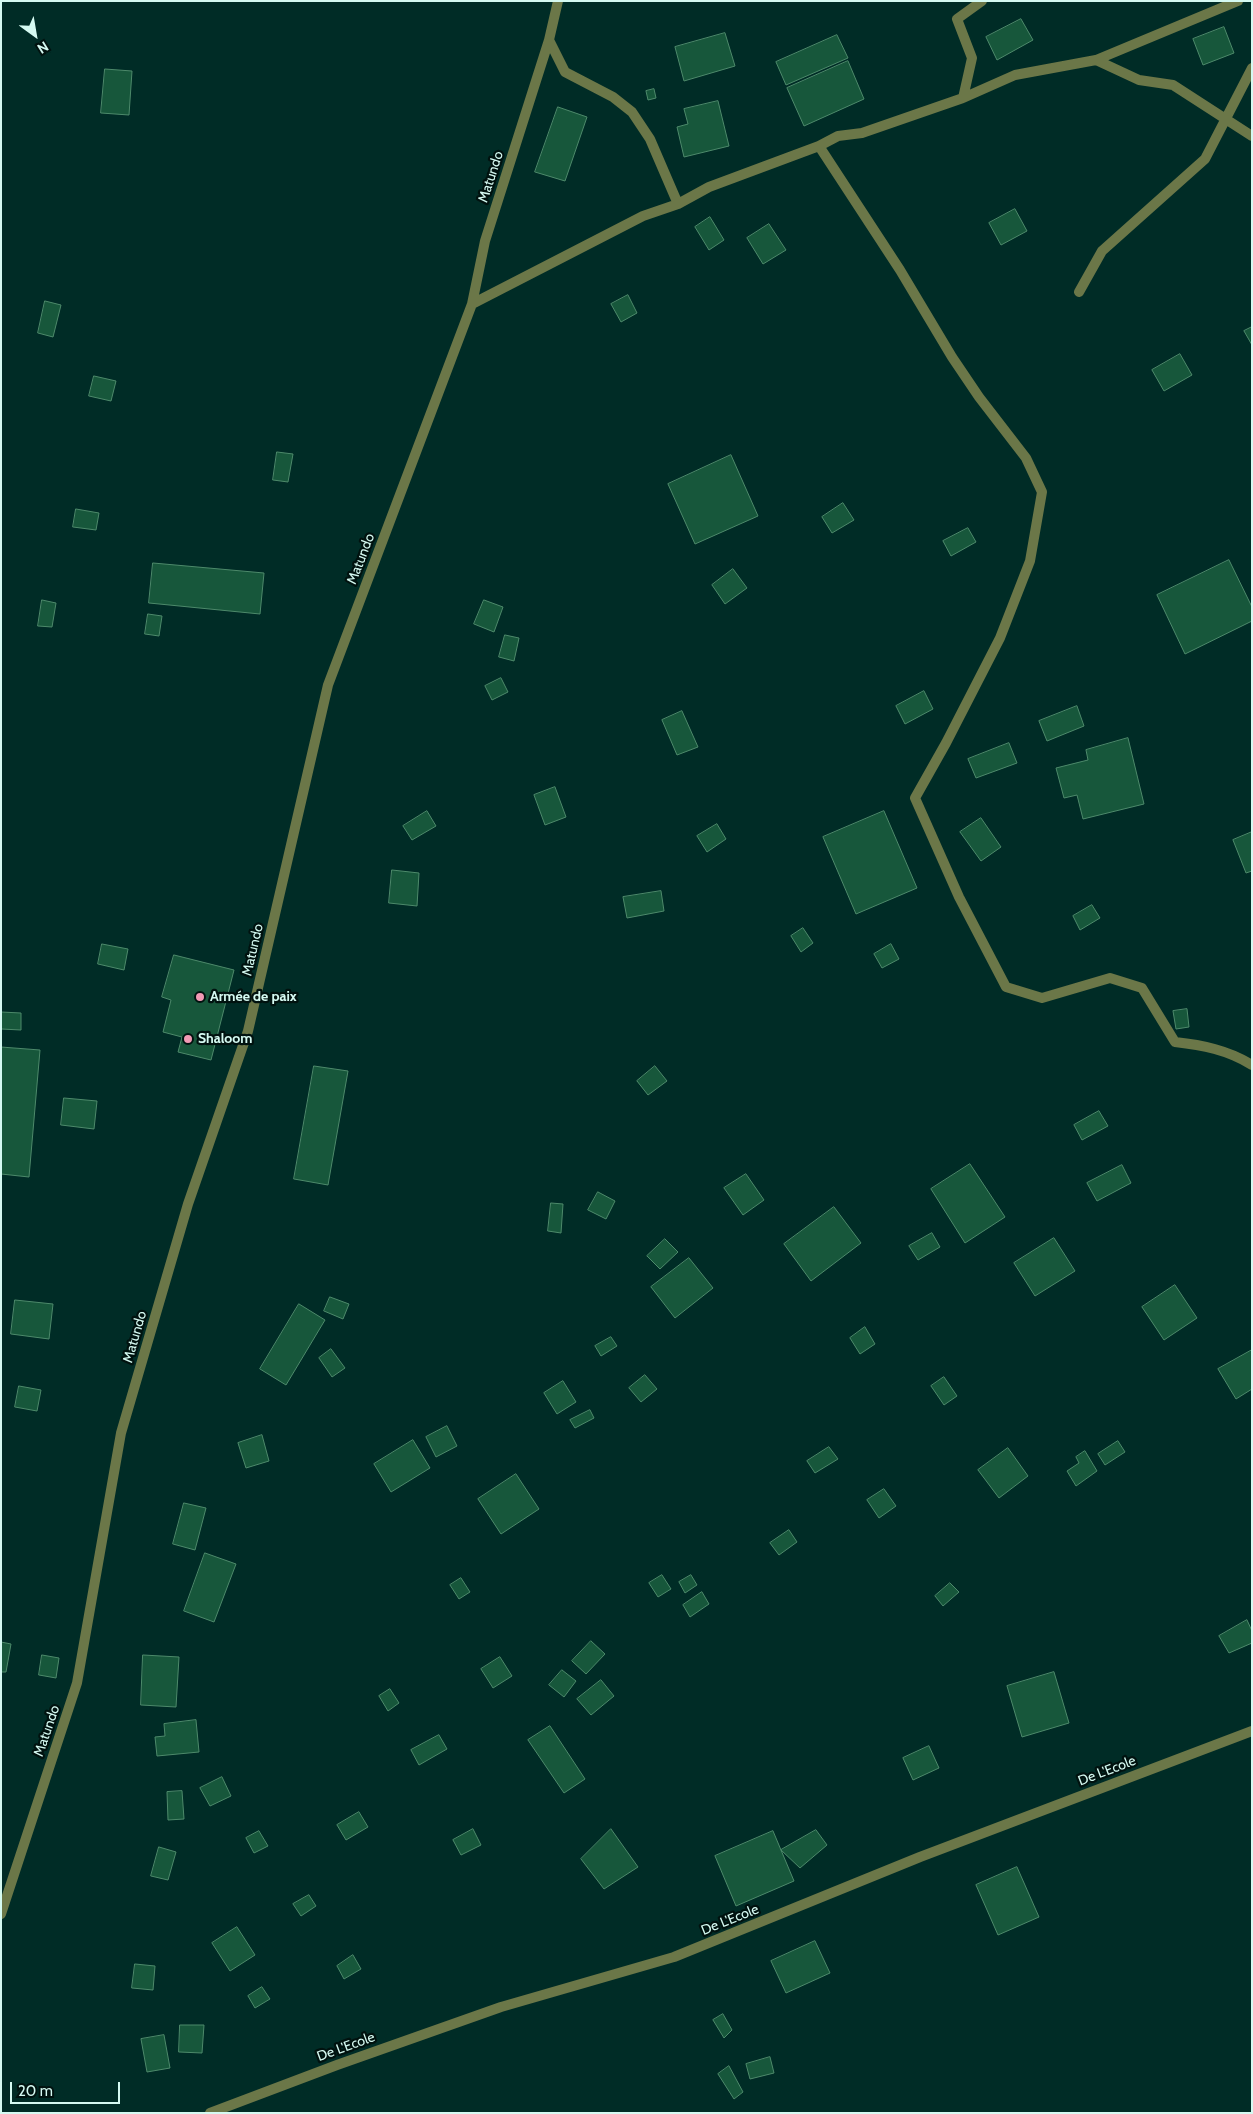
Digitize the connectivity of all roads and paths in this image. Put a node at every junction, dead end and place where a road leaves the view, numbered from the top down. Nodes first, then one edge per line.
1 (558, 1) edge
2 (982, 1) edge
3 (1238, 1) edge
4 (549, 40) junction
5 (1096, 60) junction
6 (1252, 68) edge
7 (963, 98) junction
8 (1226, 120) junction
9 (1252, 136) edge
10 (819, 146) junction
11 (678, 204) junction
12 (1079, 292) dead end
13 (472, 304) junction
14 (1252, 1065) edge
15 (1252, 1730) edge
16 (1, 1914) edge
17 (210, 2113) edge

1 - 4 street, Matundo
2 - 7 street
3 - 5 street
4 - 11 street
4 - 13 street, Matundo
5 - 7 street
5 - 8 street
6 - 8 street
7 - 10 street
8 - 9 street
8 - 12 street
10 - 11 street
10 - 14 street
11 - 13 street
13 - 16 street, Matundo
15 - 17 street, De L'Ecole

